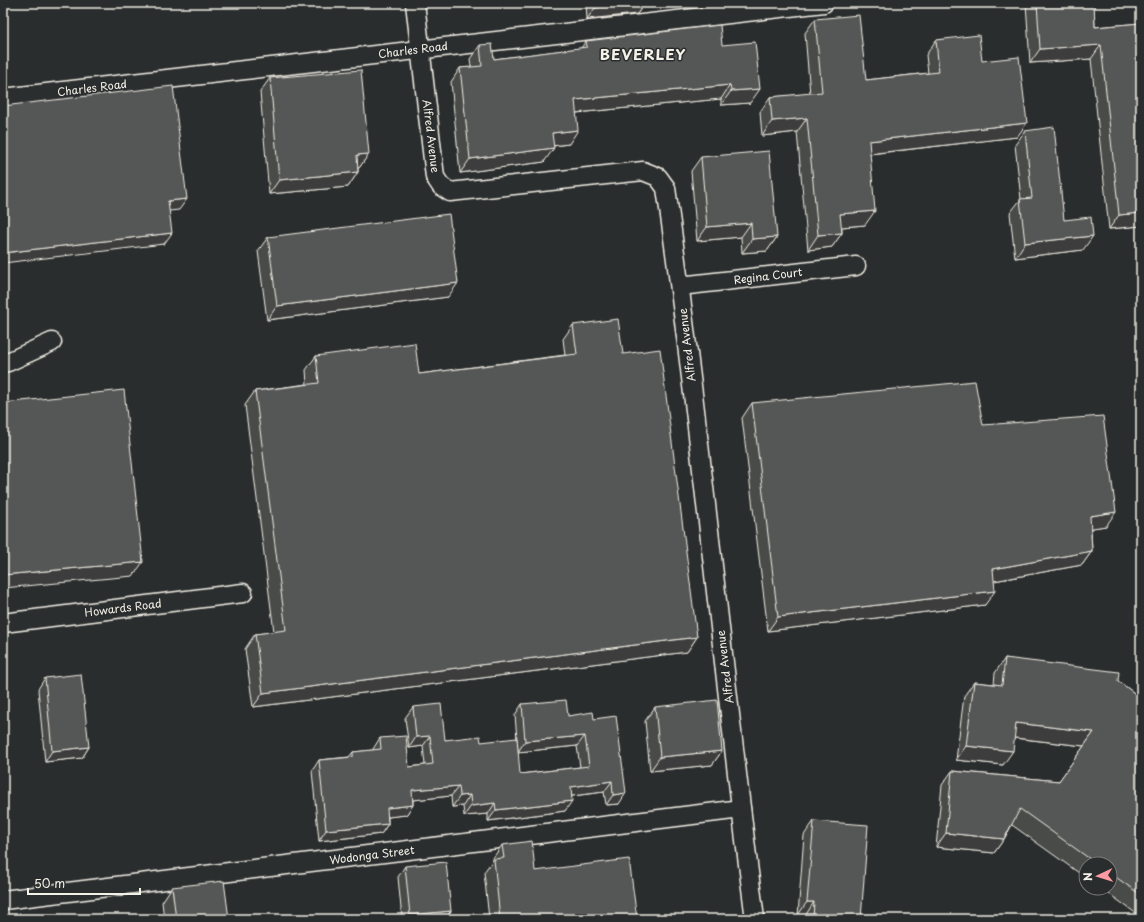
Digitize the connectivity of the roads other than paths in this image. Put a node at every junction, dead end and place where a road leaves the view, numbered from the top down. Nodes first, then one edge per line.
1 (415, 3) edge
2 (824, 3) edge
3 (421, 49) junction
4 (3, 98) edge
5 (856, 266) dead end
6 (680, 286) junction
7 (52, 342) dead end
8 (3, 363) edge
9 (243, 593) dead end
10 (3, 622) edge
11 (741, 809) junction
12 (3, 900) edge
13 (756, 919) edge

1 - 3 street, Alfred Avenue
2 - 3 street, Charles Road
3 - 4 street, Charles Road
3 - 6 street, Alfred Avenue
5 - 6 street, Regina Court
6 - 11 street, Alfred Avenue
7 - 8 street
9 - 10 street, Howards Road
11 - 12 street, Wodonga Street
11 - 13 street, Alfred Avenue

